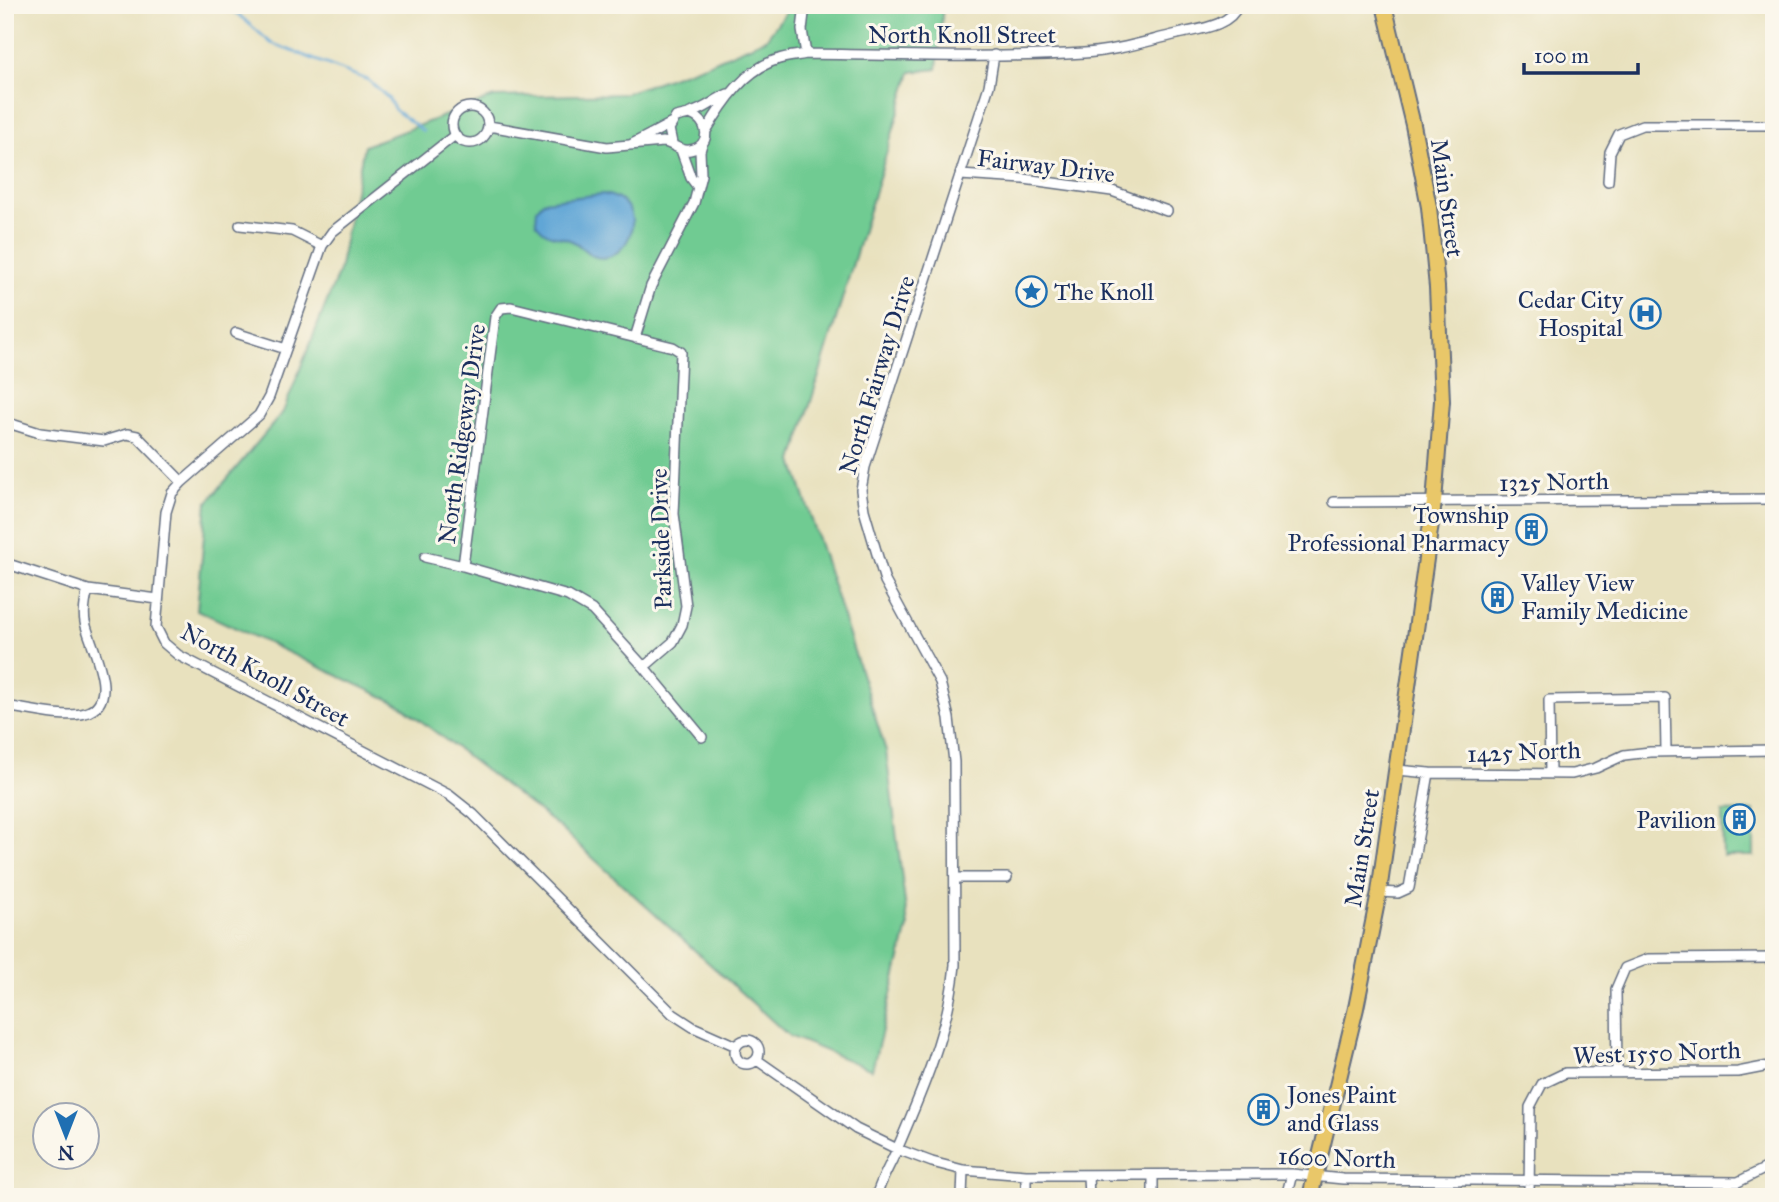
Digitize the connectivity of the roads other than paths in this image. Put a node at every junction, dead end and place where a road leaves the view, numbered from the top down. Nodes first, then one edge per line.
1 (804, 5) edge
2 (1238, 5) edge
3 (1384, 5) edge
4 (806, 54) junction
5 (994, 55) junction
6 (728, 94) junction
7 (689, 114) junction
8 (670, 124) junction
9 (1774, 125) edge
10 (489, 127) junction
11 (706, 131) junction
12 (455, 135) junction
13 (703, 142) junction
14 (672, 143) junction
15 (632, 144) junction
16 (681, 150) junction
17 (960, 175) junction
18 (1608, 181) dead end
19 (697, 186) junction
20 (1167, 211) dead end
21 (240, 225) dead end
22 (322, 246) junction
23 (236, 333) dead end
24 (635, 338) junction
25 (286, 349) junction
26 (5, 422) edge
27 (183, 482) junction
28 (1774, 499) edge
29 (1334, 502) dead end
30 (1434, 502) junction
31 (425, 557) dead end
32 (5, 563) edge
33 (463, 566) junction
34 (88, 590) junction
35 (158, 599) junction
36 (643, 667) junction
37 (5, 706) edge
38 (702, 737) dead end
39 (1774, 750) edge
40 (1666, 751) junction
41 (1397, 770) junction
42 (1429, 773) junction
43 (1550, 774) junction
44 (955, 878) junction
45 (1007, 878) dead end
46 (1379, 892) junction
47 (1774, 958) edge
48 (736, 1046) junction
49 (757, 1060) junction
50 (1774, 1065) edge
51 (1617, 1072) junction
52 (897, 1149) junction
53 (1774, 1164) edge
54 (963, 1170) junction
55 (1292, 1174) junction
56 (1026, 1175) junction
57 (1088, 1176) junction
58 (1153, 1176) junction
59 (1315, 1177) junction
60 (1528, 1181) junction
61 (876, 1197) edge
62 (962, 1197) edge
63 (1026, 1197) edge
64 (1089, 1197) edge
65 (1153, 1197) edge
66 (1286, 1197) edge
67 (1310, 1197) edge
68 (1529, 1197) edge

1 - 4 street
2 - 5 street, North Knoll Street
3 - 30 main road, Main Street
4 - 5 street, North Knoll Street
4 - 6 street, North Knoll Street
5 - 17 street, North Fairway Drive
6 - 7 street, North Knoll Street
6 - 11 street, North Knoll Street
7 - 8 street, North Knoll Street
7 - 11 street
8 - 14 street
8 - 15 street, North Knoll Street
9 - 18 street
10 - 12 street
10 - 12 street, North Knoll Street
10 - 15 street, North Knoll Street
11 - 13 street, North Knoll Street
12 - 22 street, North Knoll Street
13 - 16 street
13 - 19 street, North Knoll Street
14 - 15 street, North Knoll Street
14 - 16 street
16 - 19 street
17 - 20 street, Fairway Drive
17 - 44 street, North Fairway Drive
19 - 24 street, North Knoll Street
21 - 22 street
22 - 25 street, North Knoll Street
23 - 25 street
24 - 33 street, North Ridgeway Drive
24 - 36 street, Parkside Drive
25 - 27 street, North Knoll Street
26 - 27 street
27 - 35 street, North Knoll Street
28 - 30 street, 1325 North
29 - 30 street, 1325 North
30 - 41 main road, Main Street
31 - 33 street
32 - 34 street
33 - 36 street
34 - 35 street
34 - 37 street
35 - 48 street, North Knoll Street
36 - 38 street
39 - 40 street, 1425 North
40 - 43 street, 1425 North
40 - 43 street
41 - 42 street, 1425 North
41 - 46 main road, Main Street
42 - 43 street, 1425 North
42 - 46 street
44 - 45 street
44 - 52 street, North Fairway Drive
46 - 59 main road, Main Street
47 - 51 street
48 - 49 street, North Knoll Street
48 - 49 street, North Knoll Street
49 - 52 street, North Knoll Street
50 - 51 street, West 1550 North
51 - 60 street, West 1550 North
52 - 54 street, 1600 North
52 - 61 street, North Fairway Drive
53 - 60 street, 1600 North
54 - 56 street, 1600 North
54 - 62 street
55 - 58 street, 1600 North
55 - 59 street, 1600 North
55 - 66 street
56 - 57 street, 1600 North
56 - 63 street
57 - 58 street, 1600 North
57 - 64 street
58 - 65 street
59 - 60 street, 1600 North
59 - 67 main road, Main Street
60 - 68 street

